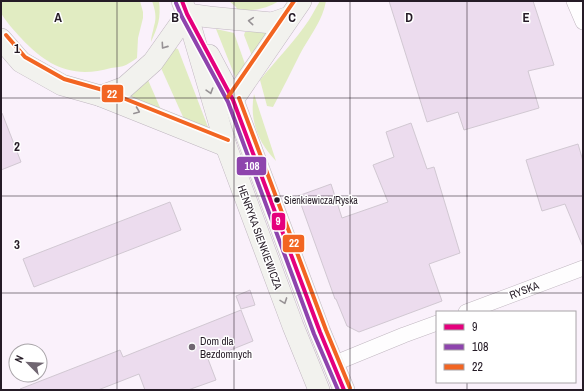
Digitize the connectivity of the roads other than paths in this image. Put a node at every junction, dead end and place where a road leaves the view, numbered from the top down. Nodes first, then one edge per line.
1 (574, 1) edge
2 (184, 7) edge
3 (295, 9) edge
4 (583, 22) edge
5 (1, 39) edge
6 (101, 96) junction
7 (232, 100) junction
8 (226, 146) junction
9 (583, 268) edge
10 (469, 311) edge
11 (436, 323) edge
12 (333, 364) junction
13 (319, 390) edge
14 (344, 390) edge

1 - 4 street
3 -> 2 main road
2 -> 6 main road
2 - 7 main road, HENRYKA SIENKIEWICZA
2 -> 8 main road, HENRYKA SIENKIEWICZA
3 - 7 main road
5 - 6 main road
6 -> 8 main road
7 - 12 main road, HENRYKA SIENKIEWICZA
8 -> 13 main road, HENRYKA SIENKIEWICZA
9 - 10 street, RYSKA
11 - 12 street
12 - 14 main road, HENRYKA SIENKIEWICZA

